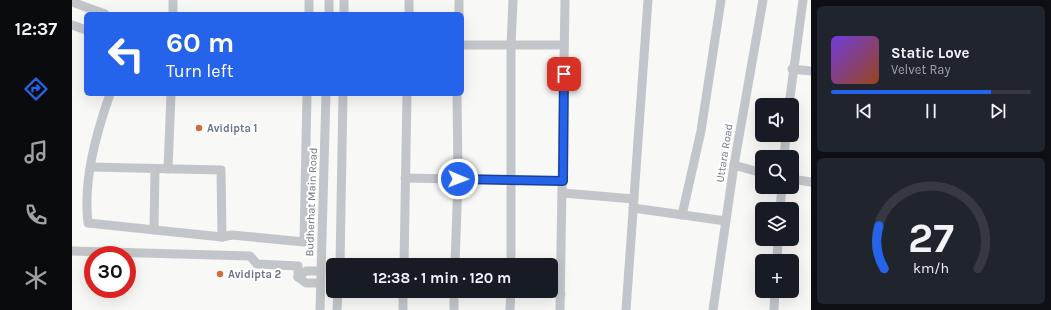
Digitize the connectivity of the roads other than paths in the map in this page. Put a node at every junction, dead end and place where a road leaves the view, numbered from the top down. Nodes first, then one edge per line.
1 (173, 0) edge
2 (309, 0) edge
3 (329, 0) edge
4 (344, 0) edge
5 (410, 0) edge
6 (459, 0) edge
7 (513, 0) edge
8 (565, 0) edge
9 (648, 0) edge
10 (721, 0) edge
11 (763, 0) edge
12 (803, 0) edge
13 (72, 2) edge
14 (100, 12) edge
15 (173, 12) edge
16 (309, 12) edge
17 (329, 12) edge
18 (344, 12) edge
19 (409, 12) edge
20 (458, 12) edge
21 (72, 25) edge
22 (84, 29) edge
23 (464, 45) edge
24 (564, 45) junction
25 (511, 46) junction
26 (792, 69) junction
27 (811, 70) edge
28 (109, 96) edge
29 (171, 96) edge
30 (307, 96) edge
31 (326, 96) edge
32 (343, 96) edge
33 (407, 96) edge
34 (457, 96) edge
35 (790, 98) edge
36 (91, 166) junction
37 (739, 167) junction
38 (155, 169) junction
39 (168, 169) junction
40 (755, 170) edge
41 (405, 178) junction
42 (458, 179) junction
43 (511, 180) junction
44 (799, 180) edge
45 (563, 181) junction
46 (811, 182) edge
47 (563, 193) junction
48 (634, 203) junction
49 (682, 214) junction
50 (726, 221) junction
51 (154, 230) junction
52 (222, 237) junction
53 (304, 242) junction
54 (322, 242) junction
55 (72, 251) edge
56 (340, 258) edge
57 (404, 258) edge
58 (455, 258) edge
59 (511, 258) edge
60 (321, 270) junction
61 (298, 277) junction
62 (320, 283) junction
63 (561, 294) junction
64 (338, 298) edge
65 (403, 298) edge
66 (454, 298) edge
67 (775, 298) edge
68 (320, 310) edge
69 (337, 310) edge
70 (403, 310) edge
71 (454, 310) edge
72 (510, 310) edge
73 (560, 310) edge
74 (626, 310) edge
75 (713, 310) edge
76 (774, 310) edge

1 - 15 street
2 - 16 street
3 - 17 street
4 - 18 street
5 - 19 street
6 - 20 street
7 - 25 street
8 - 24 street
9 - 48 street
10 - 49 street
11 - 37 street, Uttara Road
12 - 26 street
13 - 14 street
21 - 22 street
23 - 25 street
24 - 25 street
24 - 45 street
25 - 43 street
26 - 27 street
26 - 35 street
28 - 36 street
29 - 39 street
30 - 53 street
31 - 54 street, Budherhat Main Road
32 - 56 street
33 - 41 street
34 - 42 street
36 - 38 street
36 - 51 street
37 - 40 street
37 - 50 street, Uttara Road
38 - 39 street
38 - 51 street
39 - 52 street
41 - 42 street
41 - 57 street
42 - 43 street
42 - 58 street
43 - 45 street
43 - 59 street
44 - 46 street
45 - 47 street
47 - 48 street
47 - 63 street
48 - 49 street
48 - 74 street
49 - 50 street
50 - 75 street, Uttara Road
51 - 52 street
52 - 53 street
53 - 54 street
54 - 60 street, Budherhat Main Road
55 - 61 street
60 - 61 street
60 - 62 street, Budherhat Main Road
61 - 62 street
62 - 68 street, Budherhat Main Road
63 - 72 street
63 - 73 street
64 - 69 street
65 - 70 street
66 - 71 street
67 - 76 street

